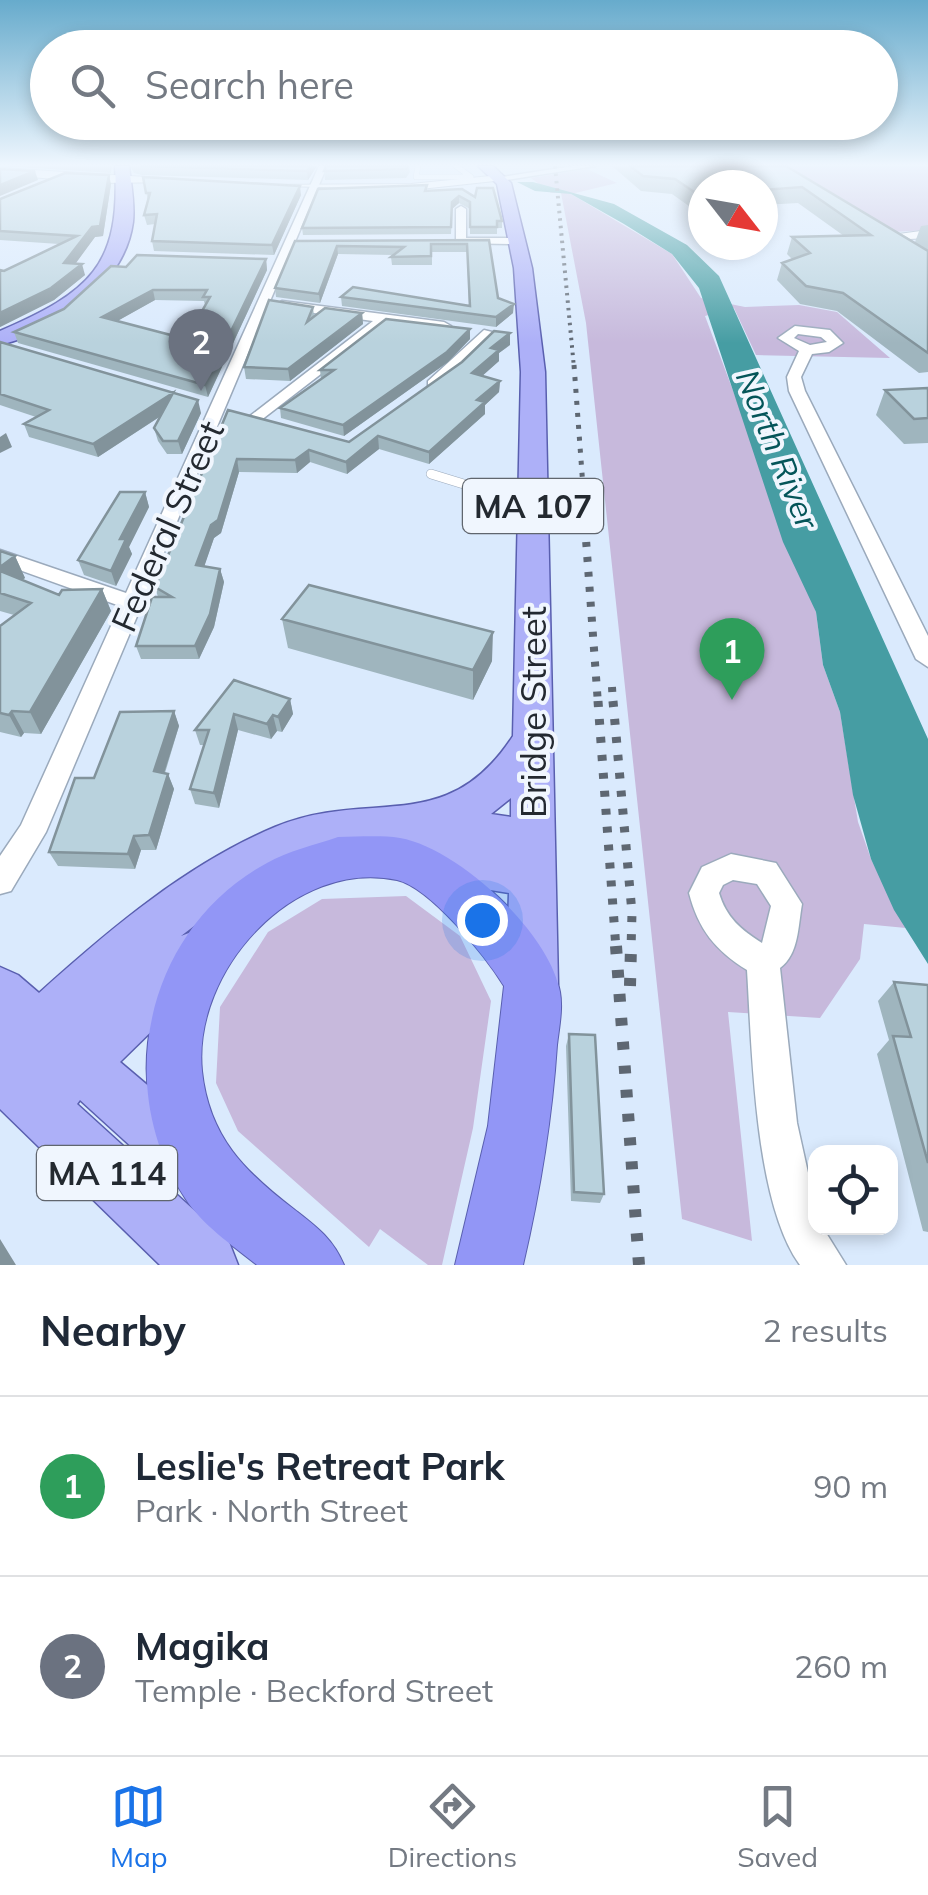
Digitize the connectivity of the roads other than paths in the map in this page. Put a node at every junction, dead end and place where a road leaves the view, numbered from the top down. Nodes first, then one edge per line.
1 (125, 225) edge
2 (305, 225) edge
3 (460, 225) edge
4 (511, 225) edge
5 (928, 234) edge
6 (441, 241) edge
7 (460, 241) junction
8 (517, 241) junction
9 (916, 255) edge
10 (264, 303) junction
11 (385, 318) junction
12 (454, 328) edge
13 (530, 339) junction
14 (4, 340) edge
15 (806, 349) dead end
16 (424, 390) edge
17 (209, 406) junction
18 (256, 419) junction
19 (274, 424) edge
20 (432, 474) dead end
21 (533, 506) junction
22 (0, 556) edge
23 (133, 603) junction
24 (928, 659) edge
25 (532, 738) junction
26 (407, 843) junction
27 (532, 857) junction
28 (0, 881) edge
29 (223, 926) junction
30 (762, 961) dead end
31 (532, 987) junction
32 (0, 993) edge
33 (42, 1026) junction
34 (84, 1064) junction
35 (11, 1081) edge
36 (208, 1176) junction
37 (206, 1265) edge
38 (310, 1265) edge
39 (489, 1265) edge
40 (825, 1265) edge

1 - 14 main road
2 - 10 street, Federal Street
3 - 7 street
4 - 8 main road, Bridge Street / MA 107
5 - 9 street
6 - 7 street
7 - 8 street
8 - 13 main road, Bridge Street / MA 107
10 - 11 street
10 - 17 street, Federal Street
11 - 12 street
11 - 18 street
13 - 16 street
13 - 21 main road, Bridge Street / MA 107
15 - 24 street
17 - 18 street
17 - 23 street, Federal Street
18 - 19 street
20 - 21 lane
21 - 25 main road, Bridge Street / MA 107
22 - 23 street
23 - 28 street, Federal Street
25 - 26 main road
25 - 27 main road, Bridge Street / MA 107
26 - 27 main road
26 - 29 highway
26 - 31 highway
26 - 33 main road
27 - 31 main road, Bridge Street / MA 107
29 - 34 main road
29 - 36 highway
30 - 40 street
31 - 39 highway, Bridge Street / MA 107
32 - 33 main road, MA 114
33 - 34 main road, MA 114
33 - 35 main road
34 - 35 main road
34 - 36 main road, MA 114
35 - 37 main road, MA 114
36 - 38 highway, MA 114

